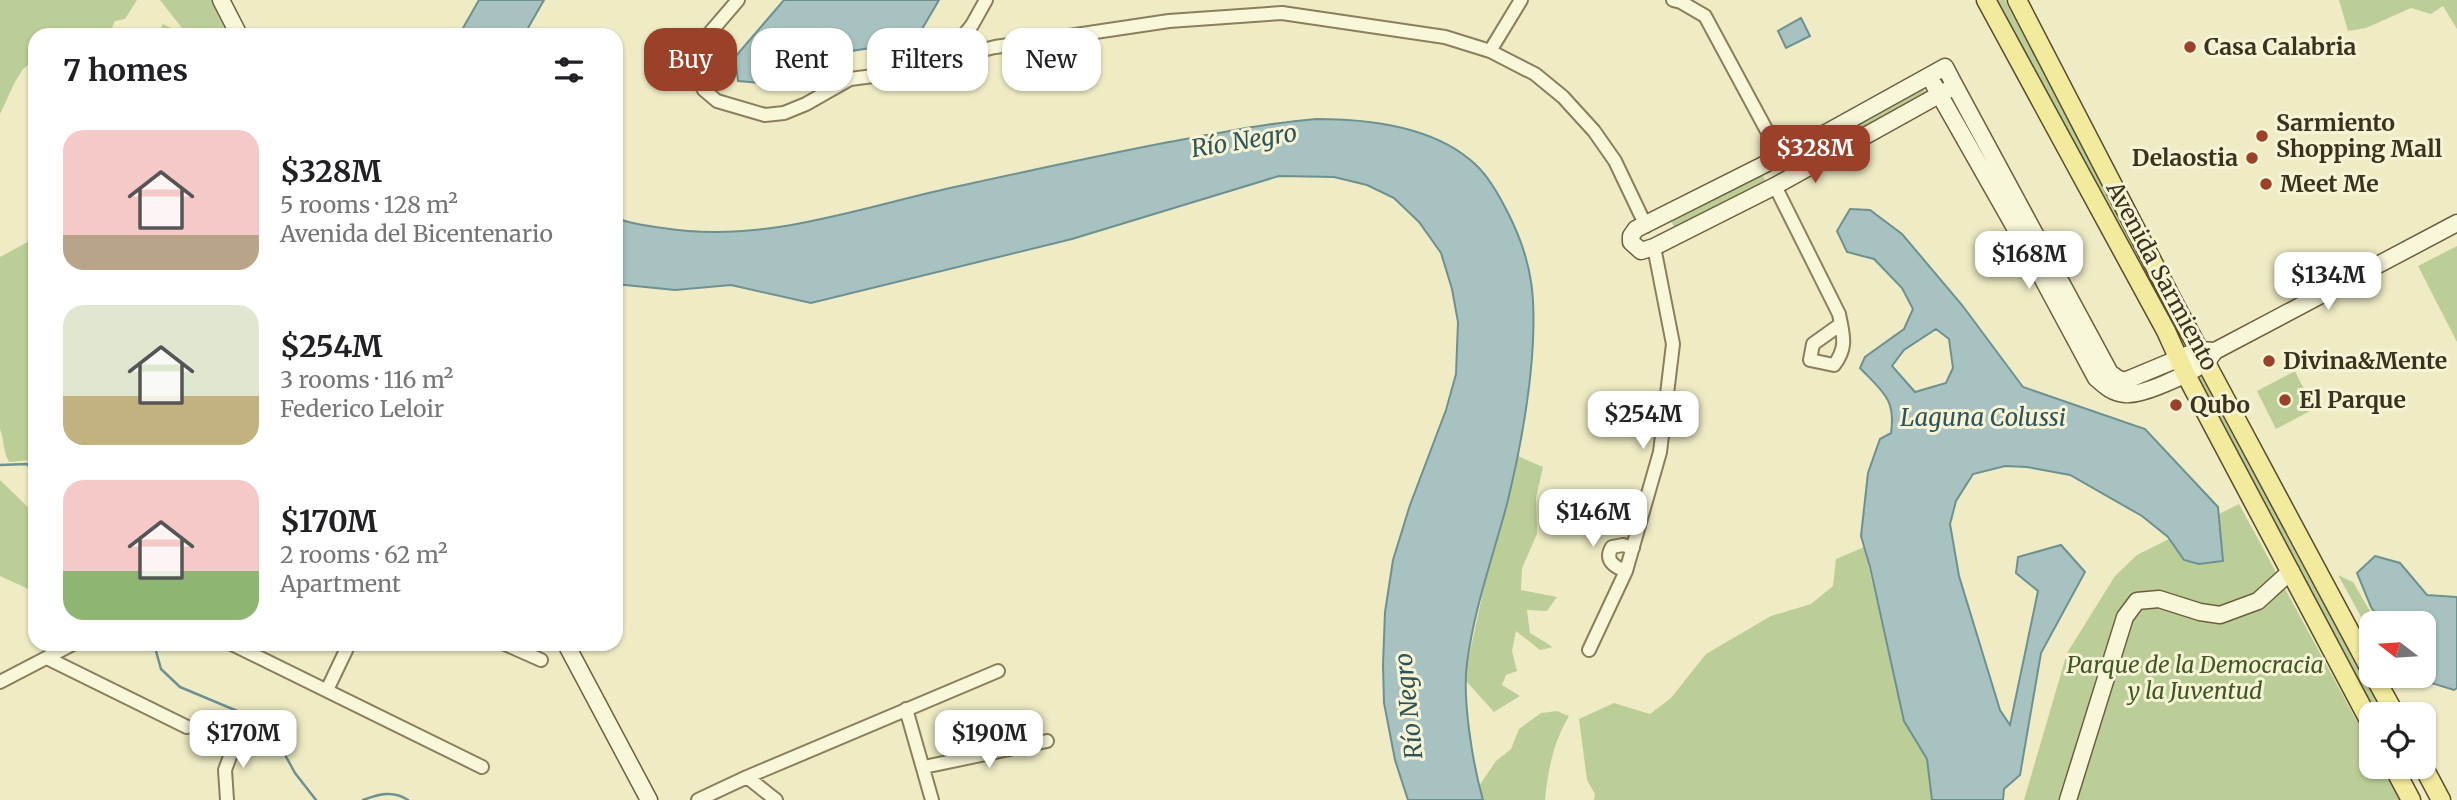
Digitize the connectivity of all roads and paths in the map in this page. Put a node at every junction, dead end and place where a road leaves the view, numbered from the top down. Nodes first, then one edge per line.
1 (221, 0) edge
2 (738, 0) edge
3 (986, 0) edge
4 (1521, 0) edge
5 (1673, 0) edge
6 (1986, 0) edge
7 (2017, 0) edge
8 (972, 25) junction
9 (235, 28) edge
10 (970, 28) edge
11 (995, 47) junction
12 (988, 49) edge
13 (1490, 51) junction
14 (867, 77) edge
15 (1929, 77) junction
16 (1955, 86) junction
17 (1940, 94) junction
18 (1785, 155) junction
19 (1766, 165) junction
20 (1802, 171) junction
21 (1775, 186) junction
22 (2457, 223) edge
23 (1646, 226) junction
24 (2024, 229) junction
25 (1654, 247) junction
26 (1841, 324) dead end
27 (2207, 355) junction
28 (2182, 367) junction
29 (1633, 548) junction
30 (1626, 571) junction
31 (2291, 572) junction
32 (2359, 648) edge
33 (1588, 650) dead end
34 (60, 651) edge
35 (246, 651) edge
36 (346, 651) edge
37 (521, 651) edge
38 (570, 651) edge
39 (47, 658) junction
40 (541, 660) dead end
41 (998, 671) dead end
42 (0, 682) edge
43 (327, 690) junction
44 (2359, 702) edge
45 (906, 709) junction
46 (187, 727) dead end
47 (237, 737) dead end
48 (1047, 741) dead end
49 (482, 767) dead end
50 (924, 767) junction
51 (747, 777) junction
52 (2400, 779) edge
53 (2430, 779) edge
54 (227, 800) edge
55 (649, 800) edge
56 (698, 800) edge
57 (776, 800) edge
58 (932, 800) edge
59 (2068, 800) edge
60 (2411, 800) edge
61 (2441, 800) edge

1 - 9 street
2 - 14 street
3 - 8 street
4 - 13 street
5 - 18 street
6 - 28 main road, Avenida Sarmiento
7 - 27 main road, Avenida Sarmiento
8 - 10 street
8 - 11 street
11 - 12 street
11 - 13 street
13 - 23 street
15 - 16 street
15 - 17 street
15 - 18 street
16 - 17 street
16 - 24 street
17 - 20 street
17 - 24 street
18 - 19 street
18 - 20 street
19 - 21 street
19 - 23 street
20 - 21 street
21 - 25 street
21 - 26 street
22 - 27 street
23 - 25 street
24 - 28 street
25 - 29 street
27 - 28 street
27 - 32 main road, Avenida Sarmiento
28 - 31 main road, Avenida Sarmiento
29 - 30 street
29 - 30 street
30 - 33 street
31 - 44 main road, Avenida Sarmiento
31 - 59 street
34 - 39 street
35 - 43 street
36 - 43 street
37 - 40 street
38 - 55 street
39 - 42 street
39 - 46 street
41 - 45 street
43 - 49 street
45 - 50 street
45 - 51 street
47 - 54 street
48 - 50 street
50 - 58 street
51 - 56 street
51 - 57 street
52 - 60 main road
53 - 61 main road

